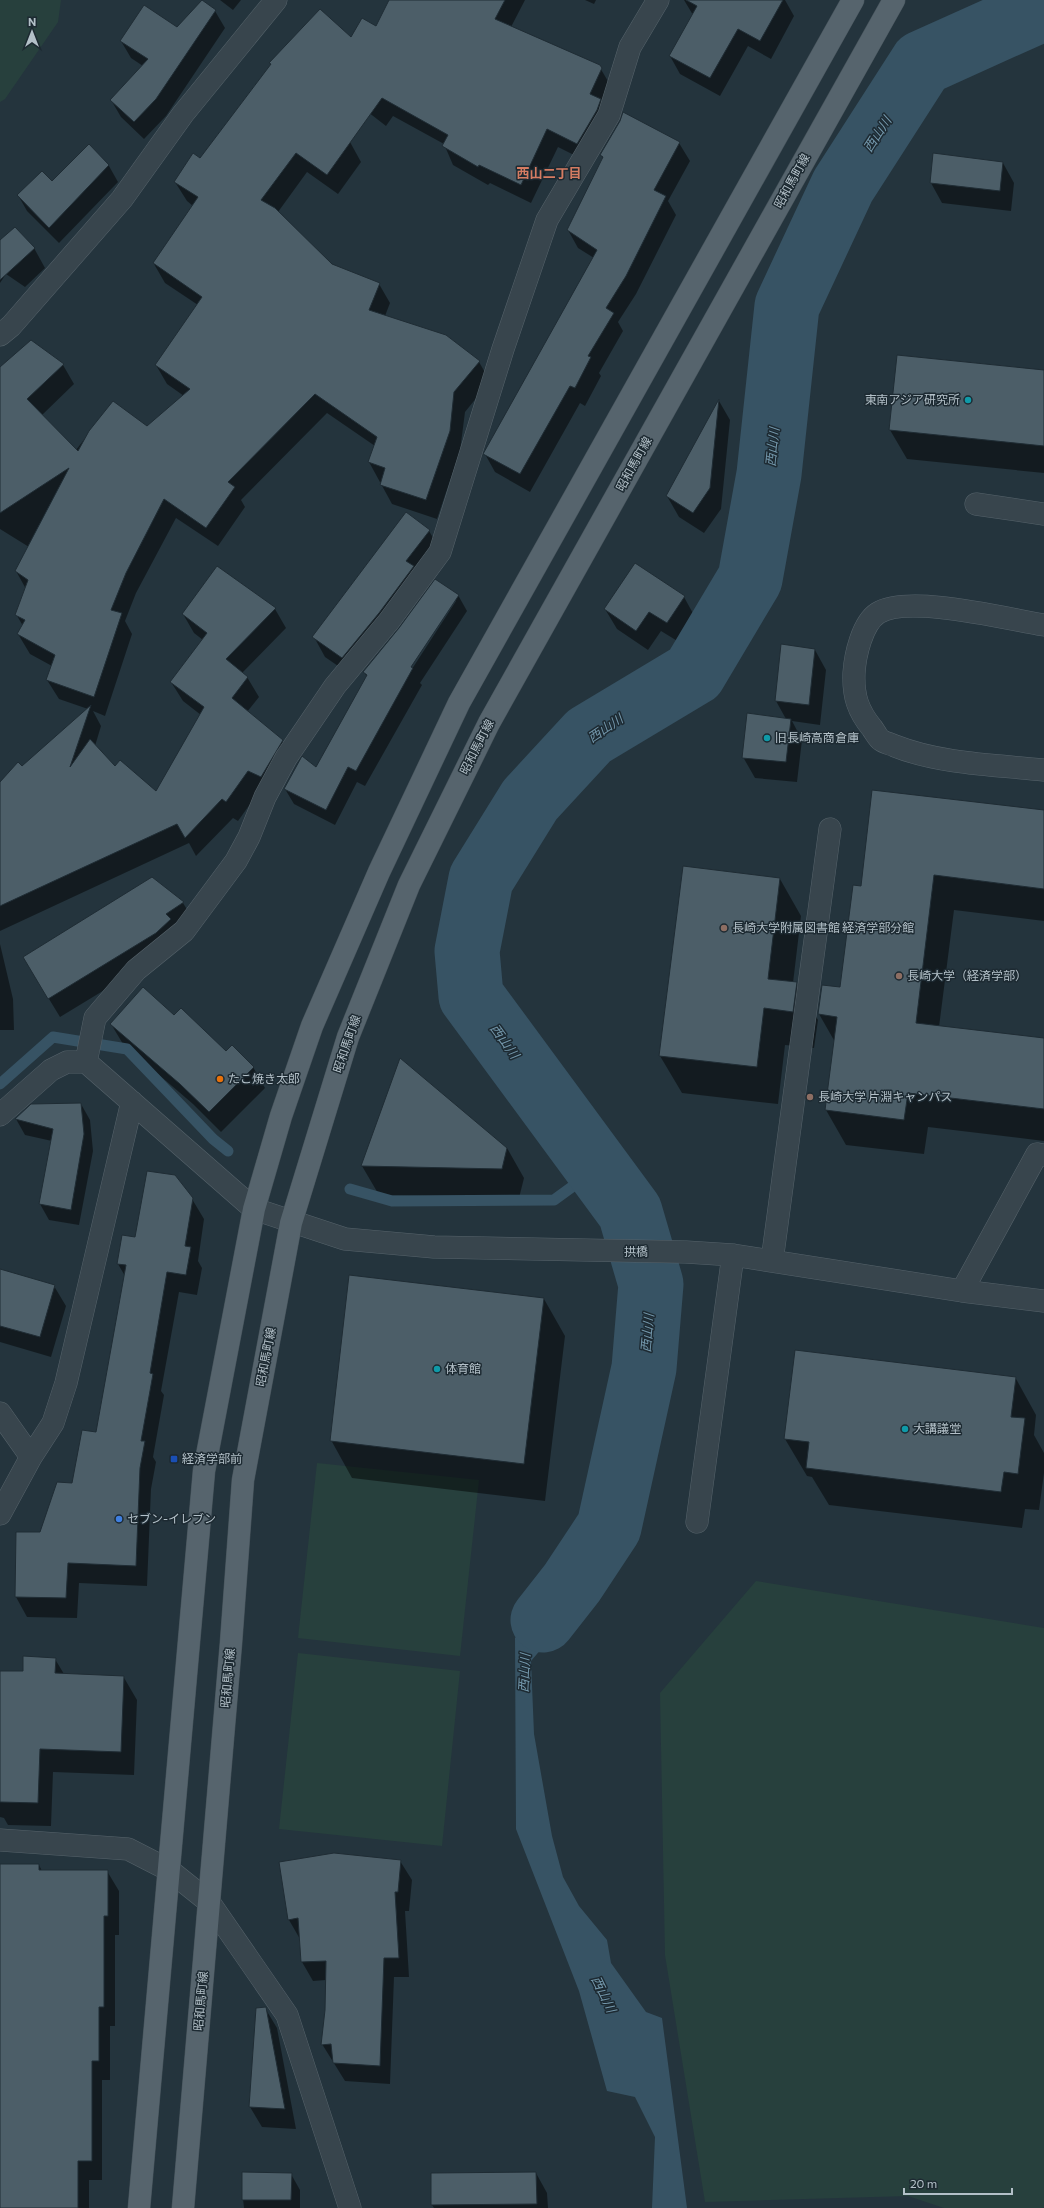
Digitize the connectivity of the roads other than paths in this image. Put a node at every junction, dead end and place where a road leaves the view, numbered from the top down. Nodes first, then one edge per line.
1 (276, 0) edge
2 (658, 0) edge
3 (853, 0) edge
4 (894, 0) edge
5 (0, 335) edge
6 (976, 504) dead end
7 (1044, 514) edge
8 (1044, 625) edge
9 (1044, 770) edge
10 (830, 829) dead end
11 (87, 1053) junction
12 (132, 1102) junction
13 (0, 1115) edge
14 (1044, 1155) edge
15 (254, 1209) junction
16 (291, 1223) junction
17 (733, 1255) junction
18 (772, 1261) junction
19 (962, 1291) junction
20 (1044, 1301) edge
21 (0, 1413) edge
22 (31, 1457) junction
23 (0, 1514) edge
24 (697, 1522) dead end
25 (0, 1840) edge
26 (169, 1870) junction
27 (209, 1902) junction
28 (139, 2208) edge
29 (183, 2208) edge
30 (350, 2208) edge

1 - 5 street
2 - 11 street
3 - 15 main road
4 - 16 main road, 昭和馬町線
6 - 7 street
8 - 9 street
10 - 18 street
11 - 12 street
11 - 13 street
12 - 15 street
12 - 22 street
14 - 19 street
15 - 16 street, 拱橋
15 - 26 main road
16 - 17 street, 拱橋
16 - 27 main road, 昭和馬町線
17 - 18 street, 拱橋
17 - 24 street
18 - 19 street, 拱橋
19 - 20 street, 拱橋
21 - 22 street
22 - 23 street
25 - 26 street
26 - 27 street
26 - 28 main road
27 - 29 main road, 昭和馬町線
27 - 30 street

